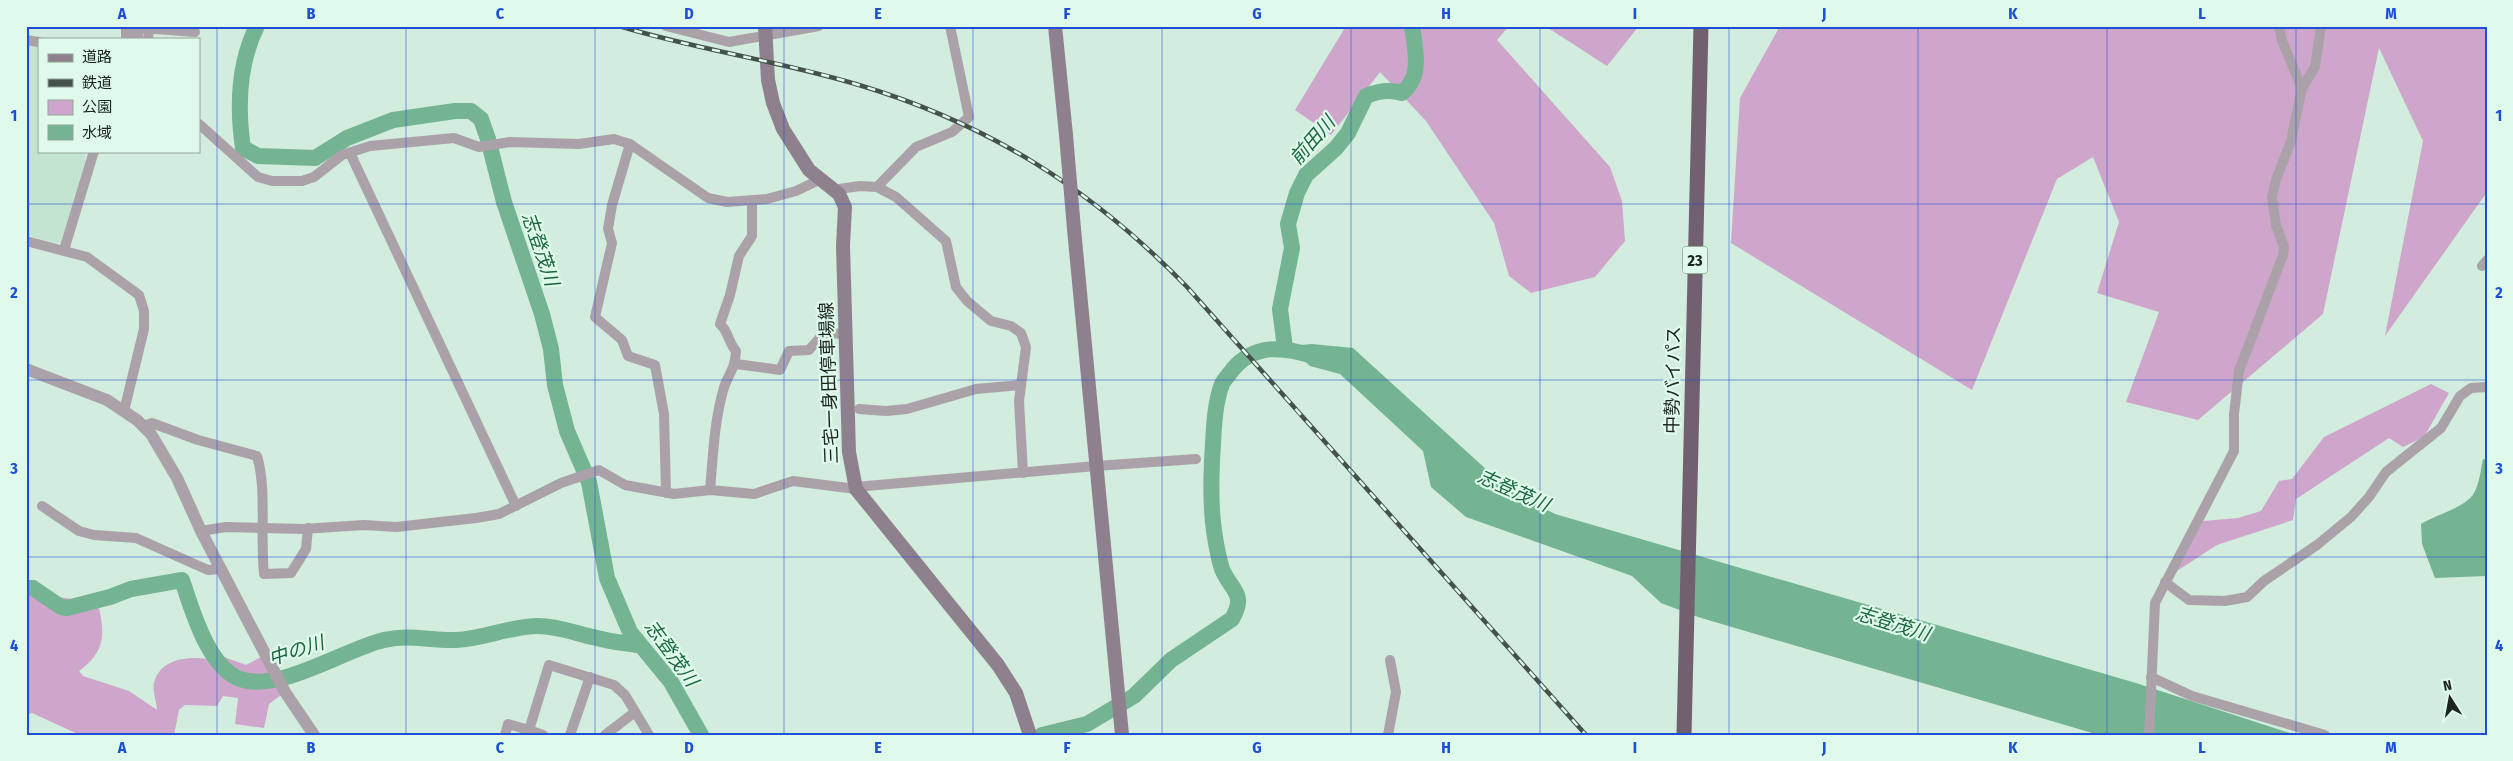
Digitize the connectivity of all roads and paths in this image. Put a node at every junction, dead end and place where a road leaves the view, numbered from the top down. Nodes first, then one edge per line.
1 (666, 26) edge
2 (819, 26) edge
3 (950, 26) edge
4 (1055, 26) edge
5 (1701, 26) edge
6 (2279, 26) edge
7 (2321, 26) edge
8 (196, 32) dead end
9 (765, 32) edge
10 (149, 34) edge
11 (138, 38) edge
12 (2302, 88) junction
13 (200, 125) edge
14 (630, 144) junction
15 (94, 152) edge
16 (350, 152) junction
17 (820, 180) junction
18 (877, 187) junction
19 (832, 190) junction
20 (752, 200) junction
21 (26, 241) edge
22 (64, 250) junction
23 (846, 334) junction
24 (736, 364) junction
25 (26, 369) edge
26 (1020, 385) junction
27 (2487, 387) edge
28 (859, 409) dead end
29 (124, 411) junction
30 (144, 426) junction
31 (1196, 460) dead end
32 (1096, 466) junction
33 (1023, 473) junction
34 (856, 488) junction
35 (710, 490) junction
36 (666, 493) junction
37 (42, 506) dead end
38 (516, 506) junction
39 (262, 528) junction
40 (308, 528) junction
41 (201, 531) junction
42 (221, 569) junction
43 (2165, 582) junction
44 (1390, 660) dead end
45 (590, 677) junction
46 (2151, 680) junction
47 (635, 712) junction
48 (529, 730) junction
49 (1028, 731) edge
50 (1122, 733) edge
51 (314, 735) edge
52 (505, 735) edge
53 (543, 735) edge
54 (570, 735) edge
55 (605, 735) edge
56 (649, 735) edge
57 (1388, 735) edge
58 (1684, 735) edge
59 (2149, 735) edge
60 (2325, 735) edge

1 - 9 street
2 - 9 street
3 - 18 street
4 - 32 main road, bridge
5 - 58 highway, 中勢バイパス / 23
6 - 12 street
7 - 12 street
8 - 10 street
9 - 17 main road, 三宅一身田停車場線
10 - 11 street
12 - 43 street
13 - 16 street
14 - 16 street
14 - 20 street
14 - 36 street
15 - 22 street
16 - 38 street
17 - 19 main road, 三宅一身田停車場線
17 - 20 street
18 - 19 street
18 - 26 street
19 - 23 main road, 三宅一身田停車場線
20 - 24 street
21 - 22 street
22 - 29 street
23 - 24 street
23 - 34 main road, 三宅一身田停車場線
24 - 35 street
25 - 29 street
26 - 28 street
26 - 33 street
27 - 43 street
29 - 30 street
30 - 39 street
30 - 41 street
31 - 32 street
32 - 33 street
32 - 50 main road
33 - 34 street
34 - 35 street
34 - 49 main road, 三宅一身田停車場線
35 - 36 street
36 - 38 street
37 - 42 street
38 - 40 street
39 - 40 street
39 - 40 street
39 - 41 street
41 - 42 street
42 - 51 street
43 - 46 street
44 - 57 street
45 - 47 street
45 - 48 street
45 - 54 street
46 - 59 street
46 - 60 street
47 - 55 street
47 - 56 street
48 - 52 street
48 - 53 street

